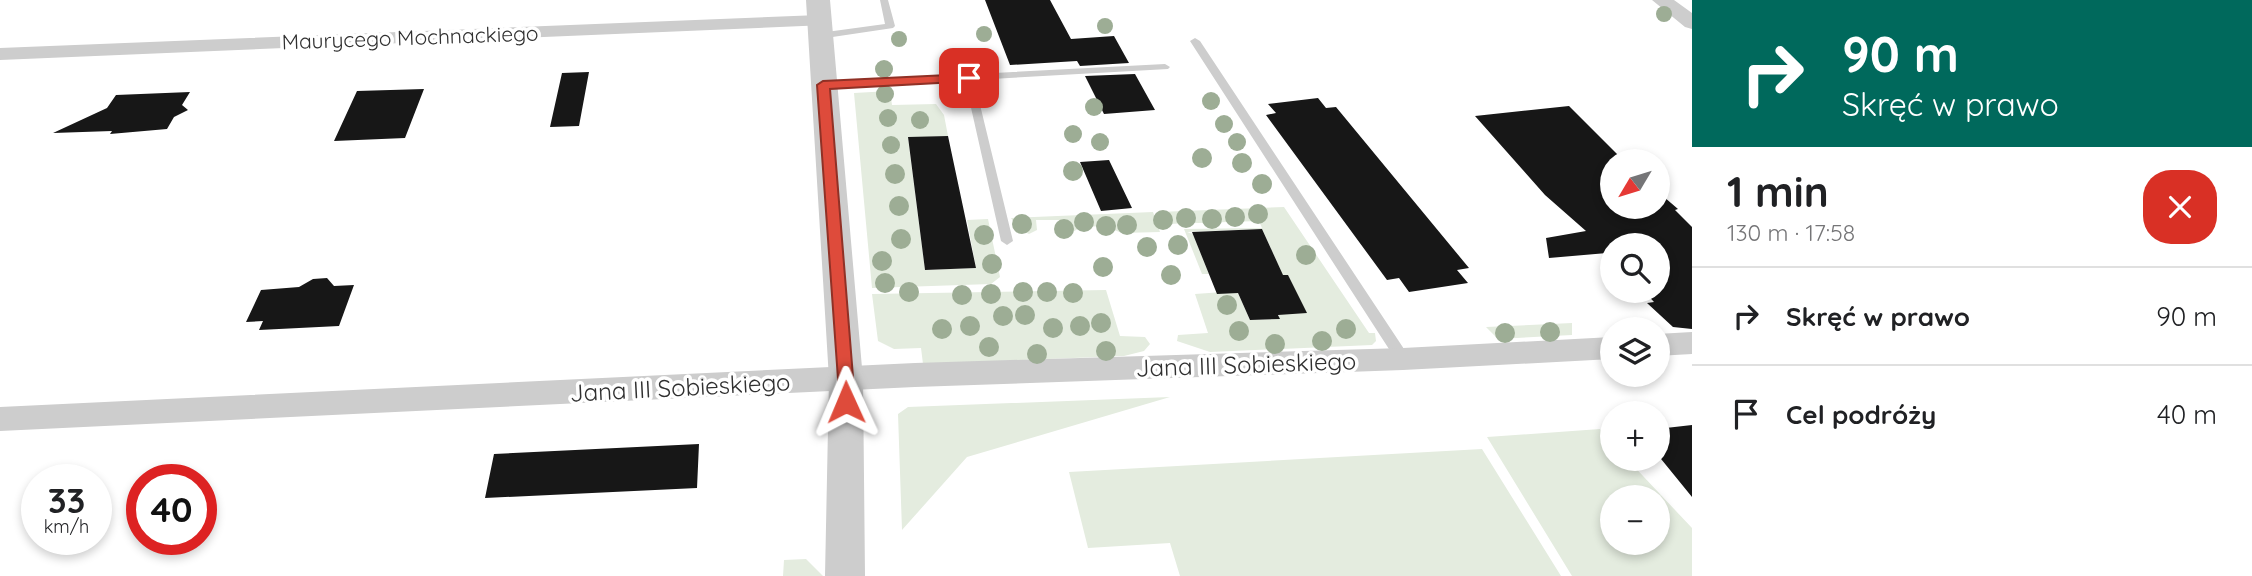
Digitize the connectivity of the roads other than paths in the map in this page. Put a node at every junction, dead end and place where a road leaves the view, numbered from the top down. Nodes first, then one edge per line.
1 (884, 0) edge
2 (1662, 0) edge
3 (819, 19) edge
4 (1692, 23) edge
5 (1195, 41) dead end
6 (0, 54) edge
7 (1165, 67) dead end
8 (969, 78) junction
9 (823, 85) junction
10 (1007, 241) dead end
11 (1692, 343) edge
12 (1670, 344) edge
13 (1600, 349) edge
14 (1404, 359) junction
15 (846, 379) junction
16 (0, 419) edge
17 (845, 576) edge

1 - 3 lane
2 - 4 street
3 - 6 street, Maurycego Mochnackiego
3 - 9 street
5 - 14 lane
7 - 8 lane
8 - 9 lane
8 - 10 lane
9 - 15 street
11 - 12 street
13 - 14 street, Jana III Sobieskiego
14 - 15 street, Jana III Sobieskiego
15 - 16 street, Jana III Sobieskiego
15 - 17 street

